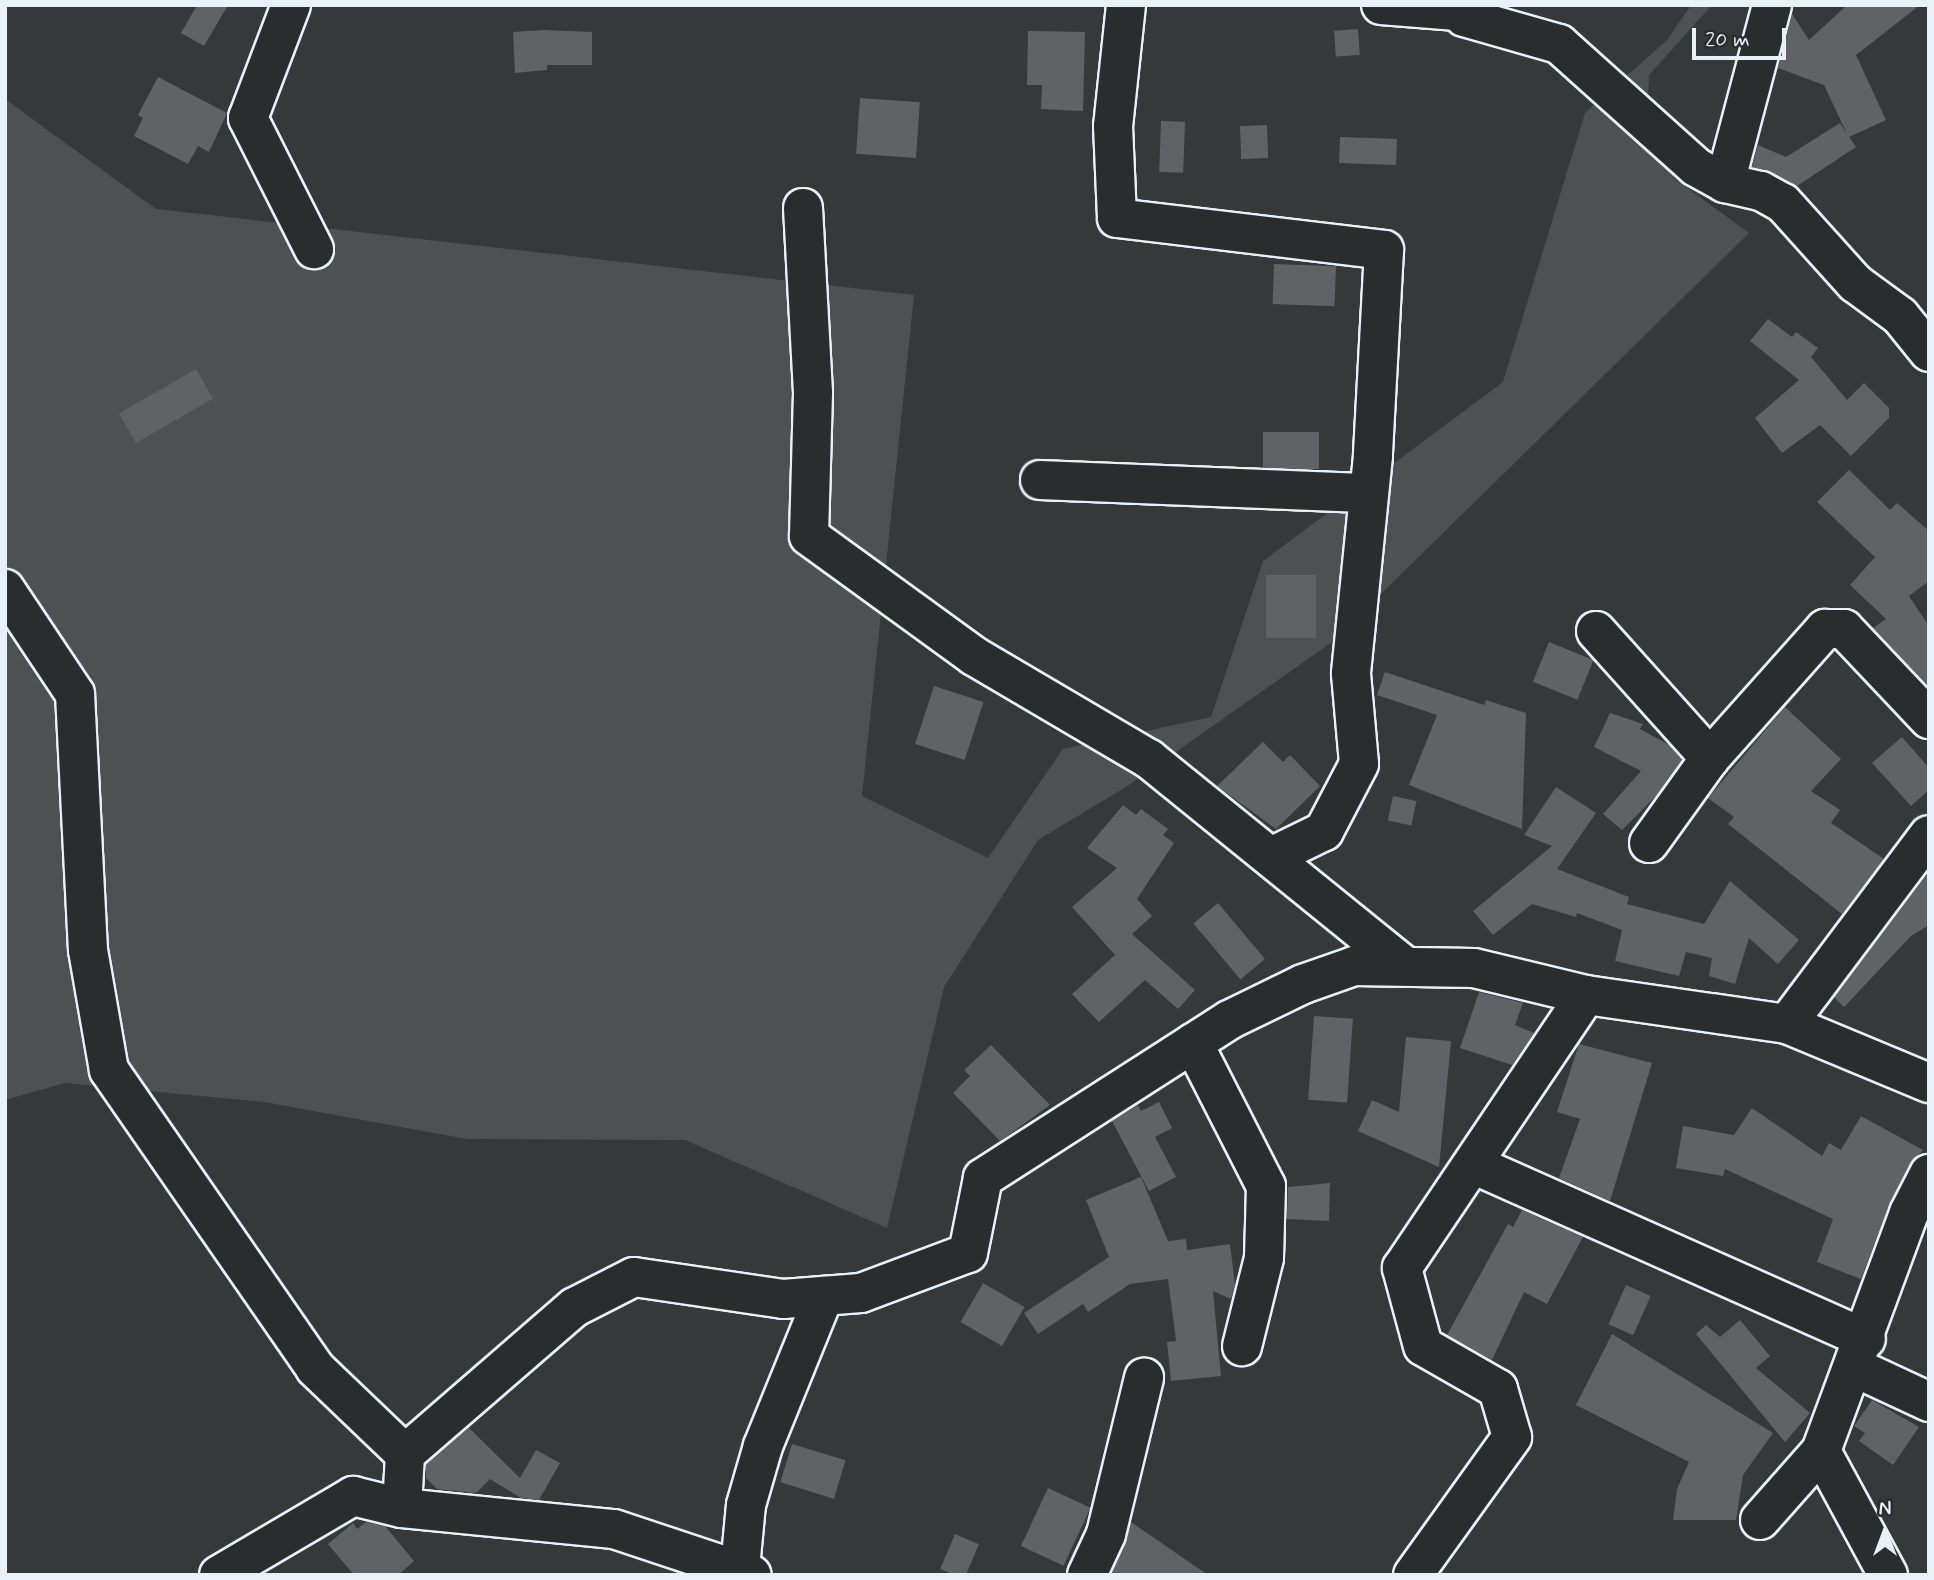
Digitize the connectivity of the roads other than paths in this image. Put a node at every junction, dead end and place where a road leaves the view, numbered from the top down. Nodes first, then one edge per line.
1 (291, 5) edge
2 (1126, 5) edge
3 (1381, 5) edge
4 (1772, 5) edge
5 (1456, 8) edge
6 (1724, 183) junction
7 (803, 208) dead end
8 (314, 249) dead end
9 (1929, 352) edge
10 (1040, 480) dead end
11 (1369, 493) junction
12 (5, 589) edge
13 (1596, 631) dead end
14 (1929, 719) edge
15 (1710, 758) junction
16 (1929, 835) edge
17 (1649, 843) dead end
18 (1273, 856) junction
19 (1402, 964) junction
20 (1586, 995) junction
21 (1787, 1024) junction
22 (1193, 1043) junction
23 (1929, 1083) edge
24 (1473, 1164) junction
25 (1929, 1174) edge
26 (824, 1296) junction
27 (1242, 1346) dead end
28 (1860, 1353) junction
29 (1144, 1378) dead end
30 (1929, 1402) edge
31 (1821, 1451) junction
32 (405, 1454) junction
33 (402, 1508) junction
34 (1760, 1520) dead end
35 (746, 1571) edge
36 (219, 1575) edge
37 (1087, 1575) edge
38 (1413, 1575) edge
39 (1888, 1575) edge

1 - 8 street
2 - 11 street
3 - 5 street
4 - 6 street
5 - 6 street
6 - 9 street
7 - 18 street
10 - 11 street
11 - 18 street
12 - 32 street
13 - 15 street
14 - 15 street
15 - 17 street
16 - 21 street
18 - 19 street
19 - 20 street
19 - 22 street
20 - 21 street
20 - 24 street
21 - 23 street
22 - 26 street
22 - 27 street
24 - 28 street
24 - 38 street
25 - 28 street
26 - 32 street
26 - 35 street
28 - 30 street
28 - 31 street
29 - 37 street
31 - 34 street
31 - 39 street
32 - 33 street
33 - 35 street
33 - 36 street

